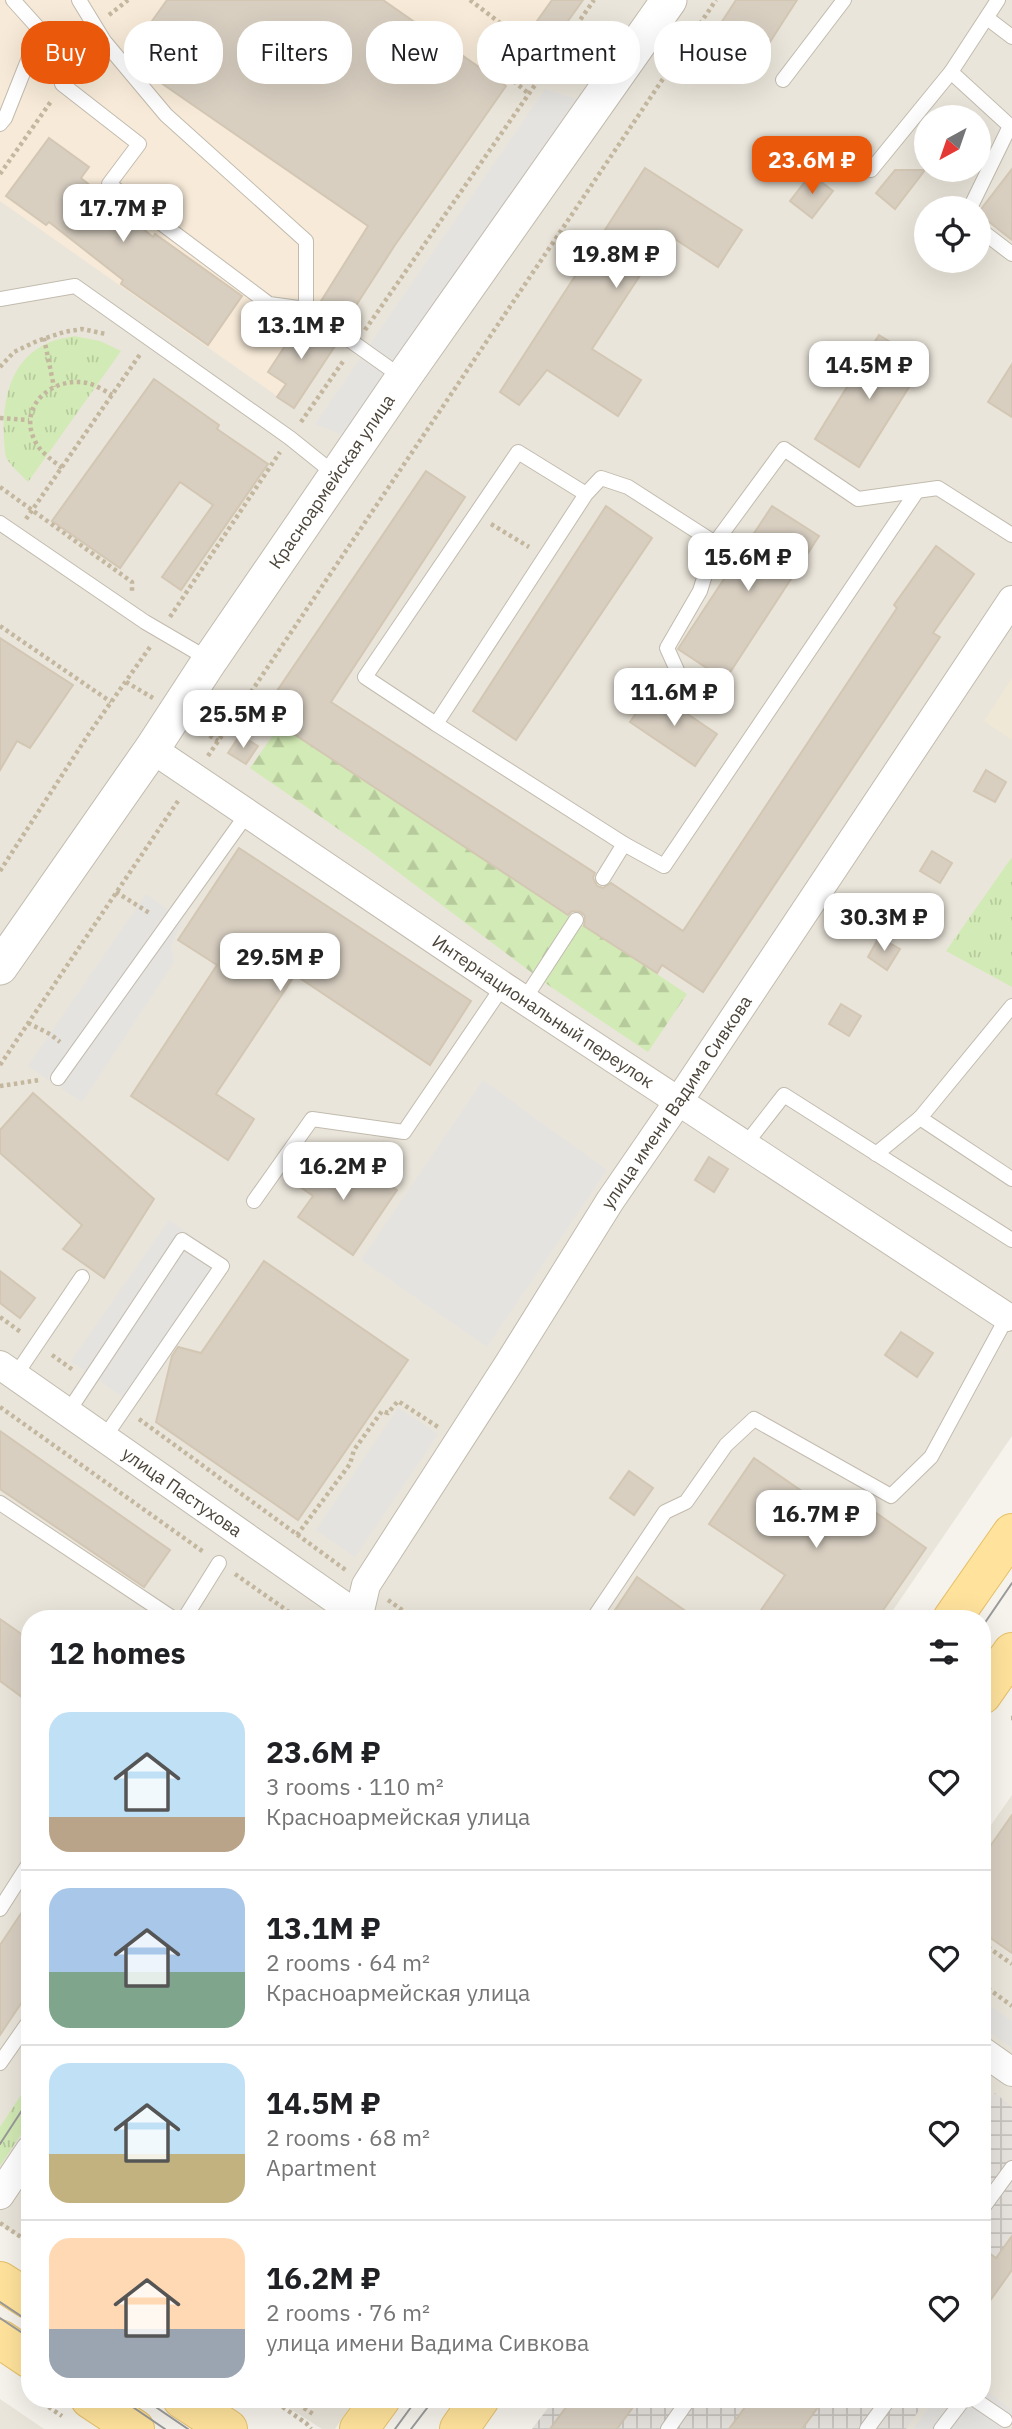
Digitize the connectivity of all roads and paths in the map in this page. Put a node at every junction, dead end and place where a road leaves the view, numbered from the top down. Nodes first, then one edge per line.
1 (13, 0) edge
2 (79, 0) edge
3 (470, 0) edge
4 (594, 0) edge
5 (669, 0) edge
6 (716, 0) edge
7 (844, 0) edge
8 (998, 0) edge
9 (986, 18) junction
10 (1012, 37) edge
11 (951, 72) junction
12 (783, 80) dead end
13 (62, 84) dead end
14 (528, 94) junction
15 (0, 124) edge
16 (871, 170) dead end
17 (976, 196) edge
18 (991, 238) edge
19 (1012, 254) edge
20 (0, 299) edge
21 (306, 309) junction
22 (108, 335) dead end
23 (44, 338) junction
24 (151, 339) junction
25 (355, 344) junction
26 (128, 349) dead end
27 (139, 356) junction
28 (149, 363) dead end
29 (0, 367) edge
30 (403, 379) junction
31 (54, 387) junction
32 (112, 394) junction
33 (0, 418) edge
34 (29, 420) junction
35 (290, 438) junction
36 (62, 468) junction
37 (337, 476) junction
38 (0, 487) edge
39 (917, 491) junction
40 (586, 494) junction
41 (33, 509) junction
42 (475, 515) junction
43 (0, 523) edge
44 (16, 534) junction
45 (1012, 536) edge
46 (715, 543) junction
47 (545, 556) junction
48 (1012, 600) edge
49 (132, 613) junction
50 (0, 626) edge
51 (160, 632) junction
52 (210, 660) junction
53 (713, 700) dead end
54 (111, 702) junction
55 (436, 724) junction
56 (152, 749) junction
57 (194, 777) junction
58 (247, 814) junction
59 (624, 844) junction
60 (0, 871) edge
61 (603, 878) dead end
62 (116, 892) junction
63 (576, 920) dead end
64 (168, 925) junction
65 (0, 967) edge
66 (514, 993) junction
67 (1012, 1006) edge
68 (28, 1023) junction
69 (76, 1054) junction
70 (0, 1065) edge
71 (58, 1078) joint
72 (0, 1086) edge
73 (678, 1102) junction
74 (920, 1118) junction
75 (744, 1145) junction
76 (876, 1154) junction
77 (1012, 1180) edge
78 (254, 1201) dead end
79 (1012, 1240) edge
80 (82, 1277) dead end
81 (0, 1317) edge
82 (1007, 1317) joint
83 (37, 1344) junction
84 (8, 1371) edge
85 (88, 1381) junction
86 (0, 1407) edge
87 (125, 1408) junction
88 (68, 1412) junction
89 (445, 1432) dead end
90 (104, 1438) junction
91 (0, 1503) edge
92 (1012, 1533) edge
93 (298, 1535) junction
94 (219, 1563) junction
95 (366, 1585) junction
96 (160, 1610) edge
97 (190, 1610) edge
98 (286, 1610) edge
99 (349, 1610) edge
100 (361, 1610) edge
101 (402, 1610) edge
102 (599, 1610) edge
103 (958, 1610) edge
104 (1012, 1652) edge
105 (991, 1682) edge
106 (21, 1876) edge
107 (0, 1909) edge
108 (991, 1949) edge
109 (1012, 1964) edge
110 (991, 1991) edge
111 (1012, 2006) edge
112 (21, 2033) edge
113 (991, 2057) edge
114 (0, 2063) edge
115 (1012, 2072) edge
116 (21, 2164) edge
117 (1012, 2168) edge
118 (0, 2195) edge
119 (991, 2197) edge
120 (0, 2223) edge
121 (21, 2236) edge
122 (0, 2281) edge
123 (21, 2294) edge
124 (0, 2339) edge
125 (21, 2352) edge
126 (196, 2408) edge
127 (284, 2408) edge
128 (304, 2408) edge
129 (374, 2408) edge
130 (474, 2408) edge
131 (683, 2408) edge
132 (883, 2408) edge
133 (957, 2408) edge
134 (987, 2408) edge
135 (80, 2410) edge
136 (313, 2414) dead end
137 (1005, 2420) dead end
138 (135, 2429) edge
139 (228, 2429) edge
140 (311, 2429) edge
141 (359, 2429) edge
142 (459, 2429) edge
143 (668, 2429) edge
144 (867, 2429) edge
145 (941, 2429) edge

1 - 15 lane
2 - 21 lane
3 - 14 path
4 - 14 path
5 - 30 street, Красноармейская улица
6 - 57 path
7 - 12 lane
8 - 9 lane
9 - 10 lane
9 - 11 lane
11 - 16 lane
11 - 17 lane
13 - 21 lane
14 - 25 path
18 - 19 lane
20 - 24 lane
21 - 25 lane
22 - 23 path
23 - 29 path
23 - 31 path
24 - 27 path
24 - 35 lane
25 - 30 lane
25 - 35 path
26 - 27 path
27 - 28 path
27 - 32 path
30 - 37 street, Красноармейская улица
31 - 32 path
31 - 34 path
32 - 36 path
33 - 34 path
34 - 36 path
35 - 37 lane
35 - 51 path
36 - 41 path
37 - 52 street, Красноармейская улица
38 - 41 path
39 - 45 lane
39 - 46 lane
39 - 59 lane
40 - 42 lane
40 - 46 lane
40 - 47 lane
41 - 44 path
41 - 49 path
42 - 47 path
42 - 55 lane
43 - 44 lane
44 - 49 lane
46 - 53 lane
47 - 55 lane
48 - 73 street, улица имени Вадима Сивкова
49 - 51 lane
50 - 54 path
51 - 52 lane
51 - 54 path
52 - 56 street, Красноармейская улица
54 - 60 path
55 - 59 lane
56 - 57 street, Интернациональный переулок
56 - 65 street, Красноармейская улица
57 - 58 street, Интернациональный переулок
57 - 62 path
58 - 64 lane
58 - 66 street, Интернациональный переулок
59 - 61 lane
62 - 64 path
62 - 68 path
63 - 66 lane
64 - 69 lane
66 - 73 street, Интернациональный переулок
66 - 78 lane
67 - 74 lane
68 - 69 path
68 - 70 path
69 - 71 lane
71 - 72 path
73 - 75 street, Интернациональный переулок
73 - 95 street, улица имени Вадима Сивкова
74 - 76 lane
74 - 77 lane
75 - 76 lane
75 - 82 street, Интернациональный переулок
76 - 79 lane
80 - 83 lane
81 - 83 path
82 - 102 lane
83 - 84 lane
83 - 85 path
84 - 88 street, улица Пастухова
85 - 87 lane
85 - 88 lane
86 - 94 path
87 - 90 lane
87 - 93 path
88 - 90 street, улица Пастухова
89 - 93 path
90 - 99 street, улица Пастухова
91 - 96 lane
92 - 103 main road
93 - 95 path
94 - 97 lane
94 - 98 path
95 - 100 street, улица имени Вадима Сивкова
95 - 101 path
104 - 105 main road
106 - 107 lane
108 - 109 path
110 - 111 path
112 - 114 lane
113 - 115 street
116 - 118 street
117 - 119 lane
120 - 121 path
122 - 123 main road
124 - 125 main road
126 - 139 main road
127 - 140 path
128 - 136 path
129 - 141 main road
130 - 142 main road
131 - 143 lane
132 - 144 lane
133 - 145 lane
134 - 137 lane
135 - 138 main road

